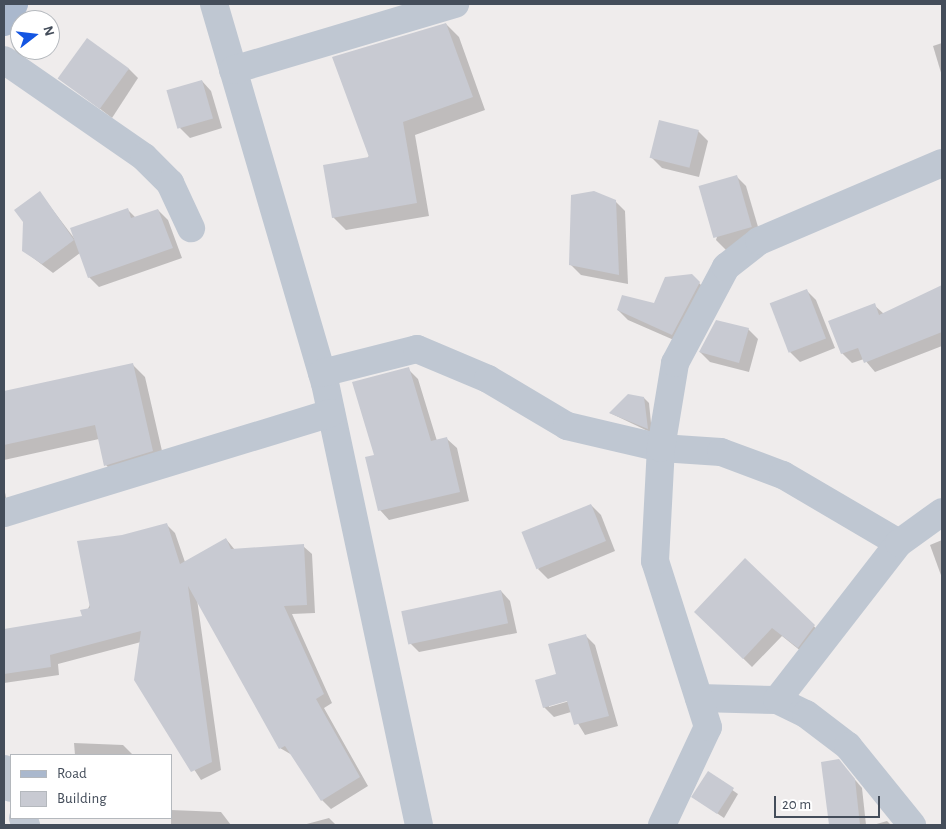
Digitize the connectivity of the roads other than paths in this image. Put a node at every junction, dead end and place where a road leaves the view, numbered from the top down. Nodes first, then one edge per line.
1 (14, 4) edge
2 (214, 4) edge
3 (455, 4) edge
4 (4, 22) edge
5 (4, 60) edge
6 (233, 70) junction
7 (942, 163) edge
8 (191, 228) dead end
9 (322, 373) junction
10 (331, 413) junction
11 (661, 448) junction
12 (942, 512) edge
13 (4, 513) edge
14 (899, 543) junction
15 (699, 698) junction
16 (777, 700) junction
17 (4, 769) edge
18 (10, 785) edge
19 (419, 825) edge
20 (662, 825) edge
21 (912, 825) edge

1 - 4 main road
2 - 6 street
3 - 6 street
5 - 8 street
6 - 9 street
7 - 11 street
9 - 10 street
9 - 11 street
10 - 13 street
10 - 19 street
11 - 14 street
11 - 15 street
12 - 14 street
14 - 16 street
15 - 16 street
15 - 20 street
16 - 21 street
17 - 18 street

